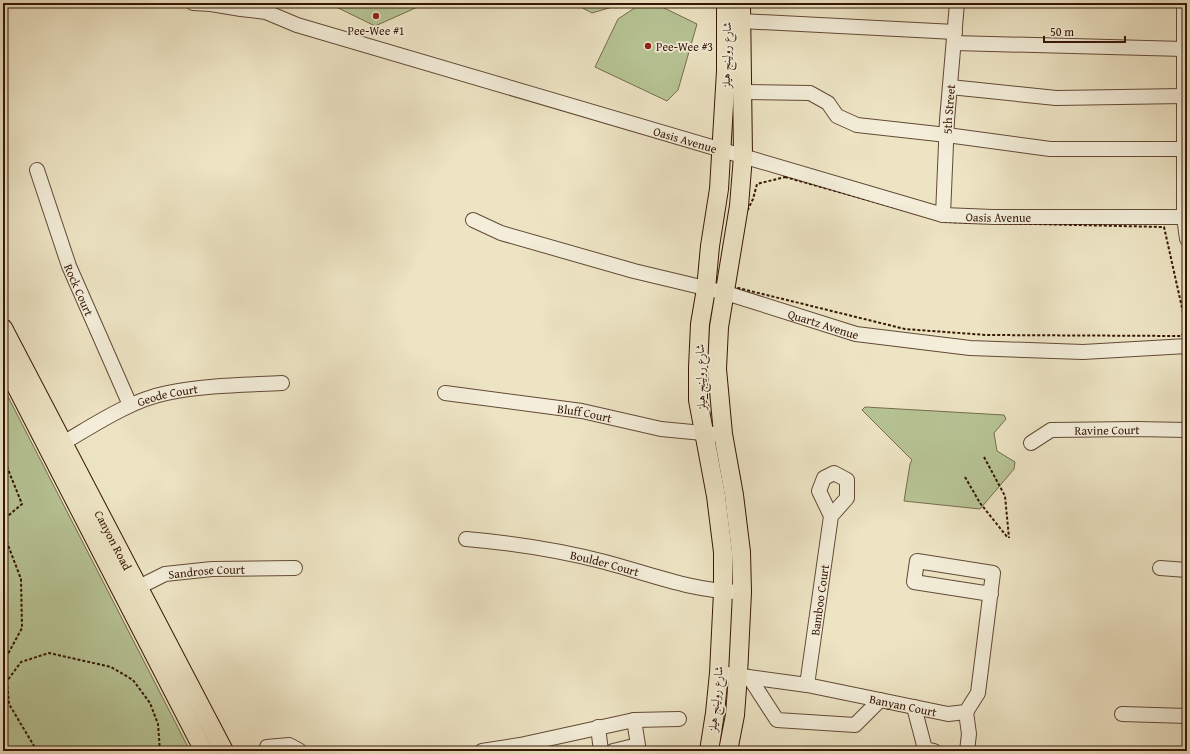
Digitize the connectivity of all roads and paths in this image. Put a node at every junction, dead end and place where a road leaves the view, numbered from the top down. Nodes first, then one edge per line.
1 (193, 3) edge
2 (726, 3) edge
3 (741, 3) edge
4 (957, 3) edge
5 (1184, 3) edge
6 (266, 7) edge
7 (741, 21) junction
8 (954, 38) junction
9 (1184, 49) junction
10 (950, 86) junction
11 (742, 92) junction
12 (1184, 96) junction
13 (947, 135) junction
14 (722, 150) junction
15 (1184, 150) junction
16 (743, 156) junction
17 (37, 170) dead end
18 (943, 215) junction
19 (1186, 217) edge
20 (473, 220) dead end
21 (1187, 239) edge
22 (706, 289) junction
23 (726, 293) junction
24 (3, 328) edge
25 (1186, 343) edge
26 (3, 361) edge
27 (282, 383) dead end
28 (445, 393) dead end
29 (130, 405) junction
30 (1187, 430) edge
31 (704, 434) junction
32 (723, 434) junction
33 (63, 443) junction
34 (1031, 443) dead end
35 (3, 457) edge
36 (984, 457) dead end
37 (965, 477) dead end
38 (831, 516) dead end
39 (3, 520) edge
40 (3, 532) edge
41 (466, 539) dead end
42 (295, 568) dead end
43 (1160, 568) dead end
44 (1187, 570) edge
45 (131, 591) junction
46 (723, 592) junction
47 (742, 592) junction
48 (991, 594) junction
49 (3, 663) edge
50 (719, 673) junction
51 (3, 676) edge
52 (744, 676) junction
53 (8, 681) junction
54 (806, 685) junction
55 (880, 700) junction
56 (914, 707) junction
57 (966, 712) junction
58 (1122, 714) dead end
59 (1187, 716) edge
60 (679, 719) dead end
61 (634, 720) junction
62 (598, 728) junction
63 (521, 748) edge
64 (37, 751) edge
65 (160, 751) edge
66 (204, 751) edge
67 (224, 751) edge
68 (266, 751) edge
69 (300, 751) edge
70 (482, 751) edge
71 (601, 751) edge
72 (613, 751) edge
73 (709, 751) edge
74 (728, 751) edge
75 (934, 751) edge
76 (967, 751) edge

1 - 6 street, Oasis Avenue
2 - 14 main road, شارع رولينج هيلز
3 - 7 main road, شارع رولينج هيلز
4 - 8 street, 5th Street
5 - 9 street
6 - 14 street, Oasis Avenue
7 - 8 street
7 - 11 main road, شارع رولينج هيلز
8 - 9 street
8 - 10 street, 5th Street
9 - 12 street
10 - 12 street
10 - 13 street, 5th Street
11 - 13 street
11 - 16 main road, شارع رولينج هيلز
12 - 15 street
13 - 15 street
13 - 18 street, 5th Street
14 - 16 street, Oasis Avenue
14 - 22 main road, شارع رولينج هيلز
15 - 19 street
16 - 18 street, Oasis Avenue
16 - 23 main road, شارع رولينج هيلز
17 - 29 street, Rock Court
18 - 19 street, Oasis Avenue
19 - 21 street
20 - 22 street, Quartz Avenue
22 - 23 street, Quartz Avenue
22 - 31 main road, شارع رولينج هيلز
23 - 25 street, Quartz Avenue
23 - 32 main road, شارع رولينج هيلز
24 - 33 main road, Canyon Road
25 - 25 path
26 - 45 main road, Canyon Road
27 - 29 street, Geode Court
28 - 31 street, Bluff Court
29 - 33 street, Geode Court
30 - 34 street, Ravine Court
31 - 32 street, Bluff Court
31 - 46 main road, شارع رولينج هيلز
32 - 47 main road, شارع رولينج هيلز
33 - 45 main road, Canyon Road
35 - 39 path
36 - 37 path
38 - 54 street, Bamboo Court
40 - 49 path
41 - 46 street, Boulder Court
42 - 45 street, Sandrose Court
43 - 44 street
45 - 66 main road, Canyon Road
45 - 67 main road, Canyon Road
46 - 47 street, Boulder Court
46 - 50 main road, شارع رولينج هيلز
47 - 52 main road, شارع رولينج هيلز
48 - 48 street
48 - 57 street
50 - 52 street, Banyan Court
50 - 73 main road, شارع رولينج هيلز
51 - 53 path
52 - 54 street, Banyan Court
52 - 55 street
52 - 74 main road, شارع رولينج هيلز
53 - 64 path
53 - 65 path
54 - 55 street, Banyan Court
55 - 56 street, Banyan Court
56 - 57 street, Banyan Court
56 - 75 street
57 - 76 street
58 - 59 street
60 - 61 street
61 - 62 street
61 - 72 street
62 - 63 street
62 - 71 street
63 - 70 street
68 - 69 street

